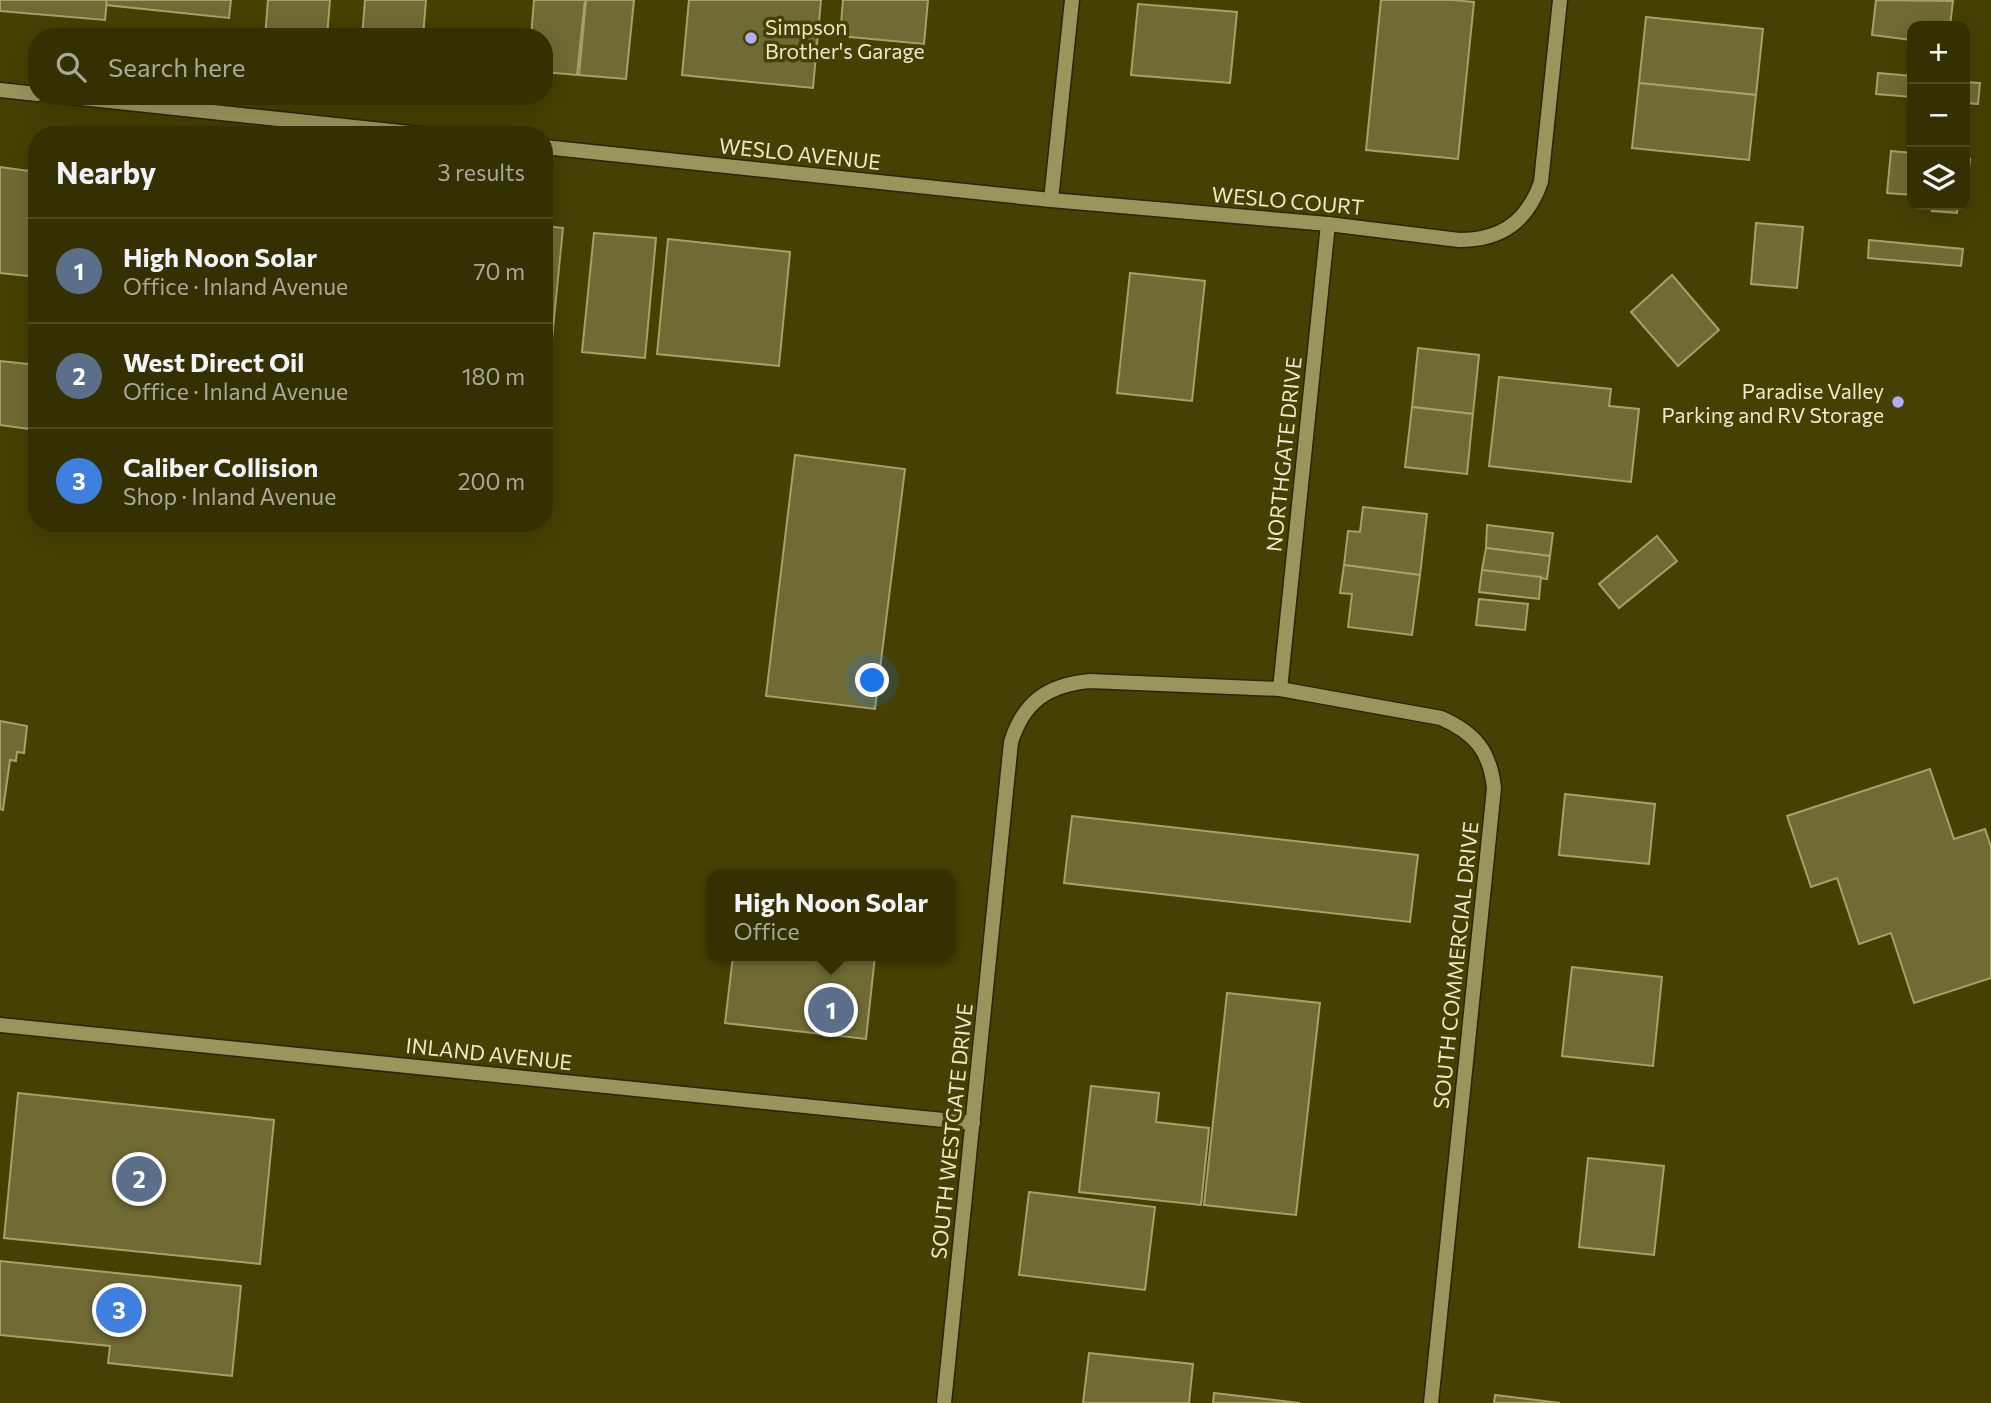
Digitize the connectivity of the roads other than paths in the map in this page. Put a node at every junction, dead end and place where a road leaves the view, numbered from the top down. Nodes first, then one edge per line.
1 (1072, 0) edge
2 (1560, 0) edge
3 (0, 90) edge
4 (28, 93) edge
5 (147, 105) edge
6 (344, 126) edge
7 (553, 148) edge
8 (1051, 200) junction
9 (1328, 224) junction
10 (1280, 689) junction
11 (0, 1025) edge
12 (973, 1123) junction
13 (944, 1403) edge
14 (1431, 1403) edge

1 - 8 street
2 - 9 street, WESLO COURT
3 - 4 street
5 - 6 street
7 - 8 street, WESLO AVENUE
8 - 9 street, WESLO COURT
9 - 10 street, NORTHGATE DRIVE
10 - 12 street, SOUTH WESTGATE DRIVE
10 - 14 street, SOUTH COMMERCIAL DRIVE
11 - 12 street, INLAND AVENUE
12 - 13 street, SOUTH WESTGATE DRIVE

